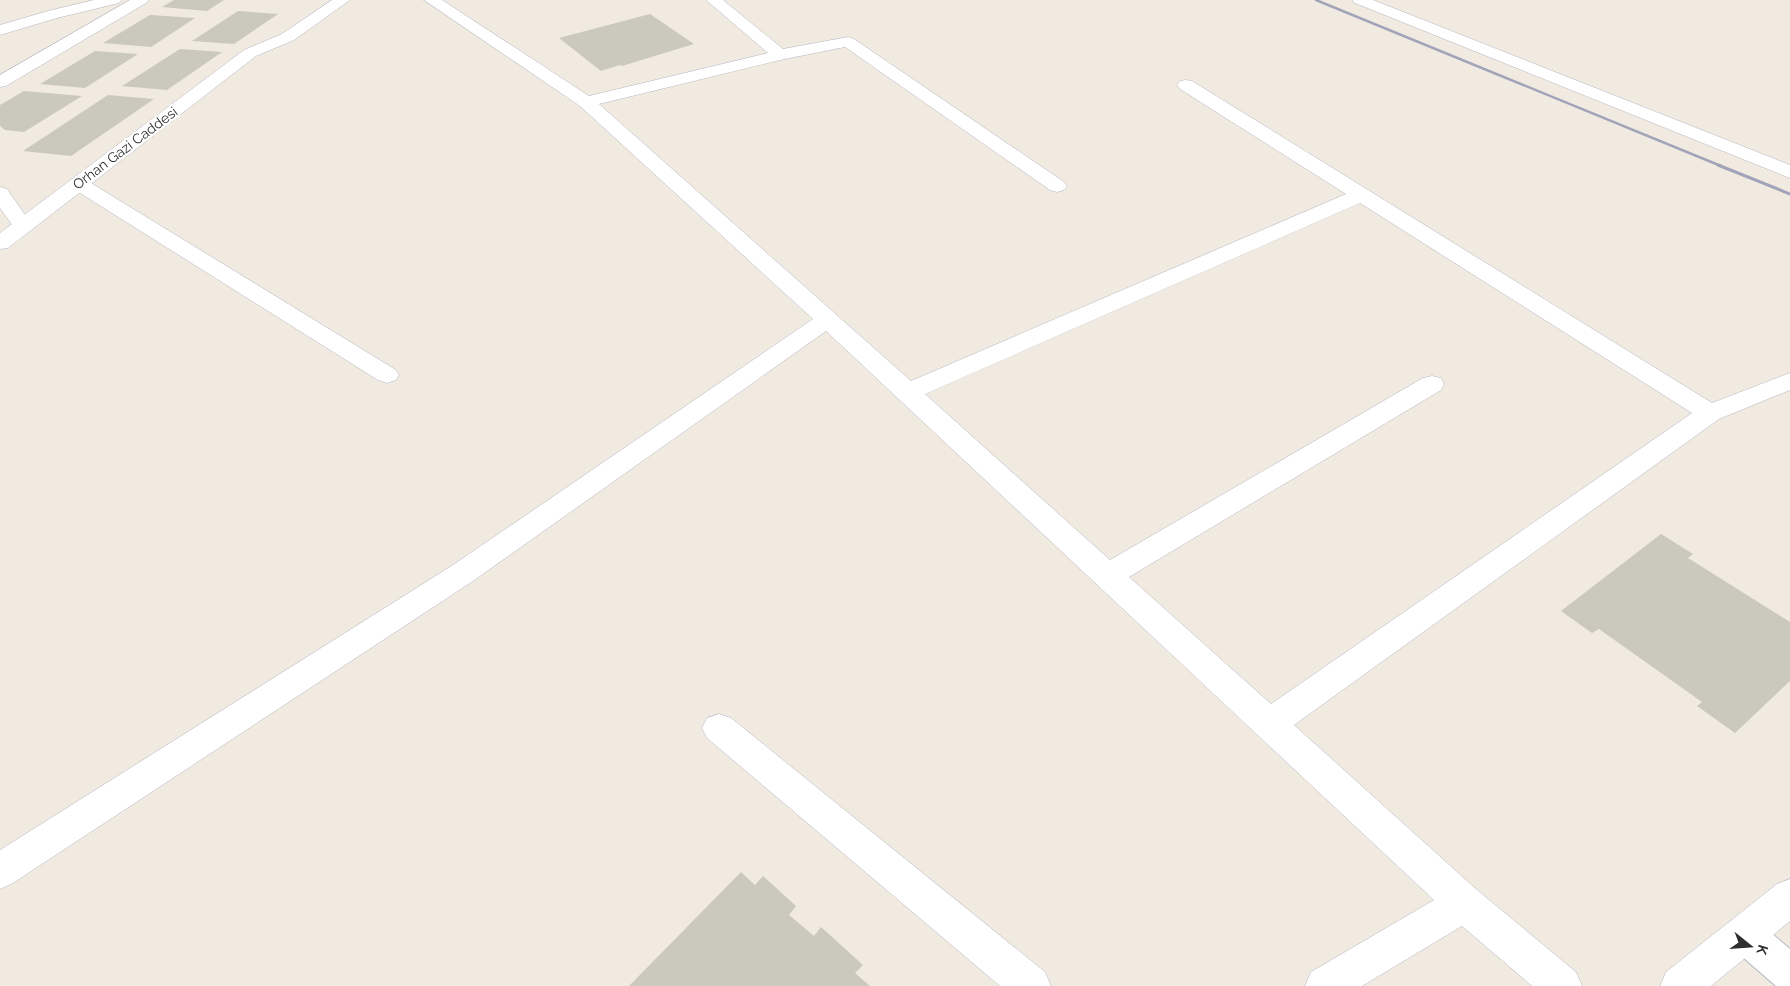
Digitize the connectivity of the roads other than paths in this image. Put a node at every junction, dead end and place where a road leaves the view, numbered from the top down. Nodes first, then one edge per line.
1 (114, 0) edge
2 (141, 0) edge
3 (342, 0) edge
4 (432, 0) edge
5 (714, 0) edge
6 (1360, 0) edge
7 (36, 5) dead end
8 (53, 14) junction
9 (276, 24) dead end
10 (0, 30) edge
11 (250, 53) junction
12 (780, 55) junction
13 (0, 82) edge
14 (1186, 85) dead end
15 (586, 102) junction
16 (1790, 172) edge
17 (79, 184) junction
18 (1057, 186) dead end
19 (0, 193) edge
20 (1361, 195) junction
21 (24, 226) junction
22 (0, 243) edge
23 (828, 319) junction
24 (387, 375) dead end
25 (1790, 381) edge
26 (1432, 384) dead end
27 (908, 392) junction
28 (1710, 413) junction
29 (1108, 575) junction
30 (1269, 724) junction
31 (719, 728) dead end
32 (0, 871) edge
33 (1790, 897) edge
34 (1464, 904) junction
35 (1744, 934) junction
36 (1790, 973) edge
37 (1031, 986) edge
38 (1324, 986) edge
39 (1562, 986) edge
40 (1680, 986) edge

1 - 8 street
2 - 13 street
3 - 11 street, Orhan Gazi Caddesi
4 - 15 street
5 - 12 street
6 - 16 street
7 - 8 street
8 - 10 street
9 - 11 street, Orhan Gazi Caddesi
11 - 17 street, Orhan Gazi Caddesi
12 - 15 street
12 - 18 street
14 - 20 street
15 - 23 street
17 - 21 street, Orhan Gazi Caddesi
17 - 24 street
19 - 21 street
20 - 27 street
20 - 28 street
21 - 22 street, Orhan Gazi Caddesi
23 - 27 street
23 - 32 street
25 - 28 street
26 - 29 street
27 - 29 street
28 - 30 street
29 - 30 street
30 - 34 street
31 - 37 street
33 - 35 street
34 - 38 street
34 - 39 street
35 - 36 lane
35 - 40 street

